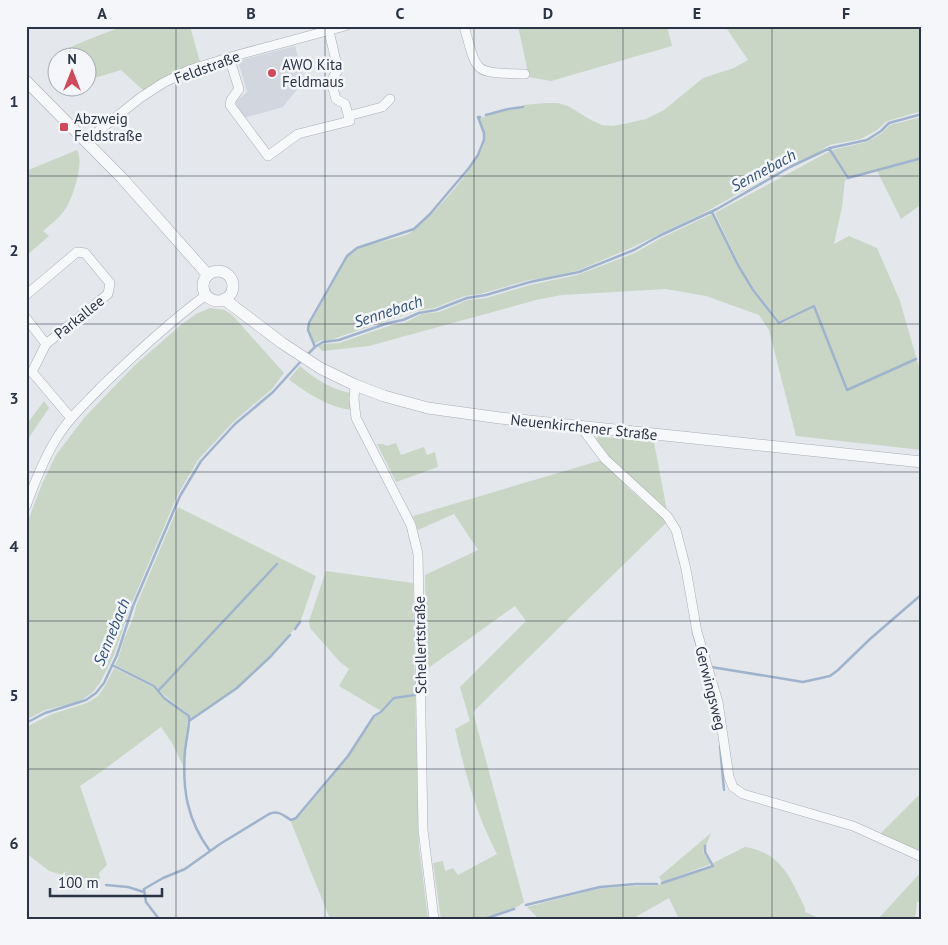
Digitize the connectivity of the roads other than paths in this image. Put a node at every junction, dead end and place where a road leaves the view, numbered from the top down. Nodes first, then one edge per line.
1 (345, 26) edge
2 (464, 26) edge
3 (328, 30) junction
4 (230, 57) junction
5 (525, 74) dead end
6 (26, 81) edge
7 (390, 99) dead end
8 (348, 116) junction
9 (86, 142) junction
10 (208, 275) junction
11 (26, 294) edge
12 (206, 295) junction
13 (228, 295) junction
14 (26, 318) edge
15 (46, 344) junction
16 (29, 373) edge
17 (355, 385) junction
18 (71, 418) junction
19 (581, 427) junction
20 (922, 462) edge
21 (26, 506) edge
22 (922, 857) edge
23 (434, 919) edge

1 - 3 street, Feldstraße
2 - 5 street
3 - 4 street, Feldstraße
3 - 8 street
4 - 8 street
4 - 9 street, Feldstraße
6 - 9 street
7 - 8 street
9 - 10 street
10 - 12 street
10 - 13 street
11 - 15 street, Parkallee
12 - 13 street
12 - 18 street
13 - 17 street, Neuenkirchener Straße
14 - 15 street, Parkallee
15 - 16 street, Parkallee
16 - 18 street
17 - 19 street, Neuenkirchener Straße
17 - 23 street, Schellertstraße
18 - 21 street
19 - 20 street, Neuenkirchener Straße
19 - 22 street, Gerwingsweg

